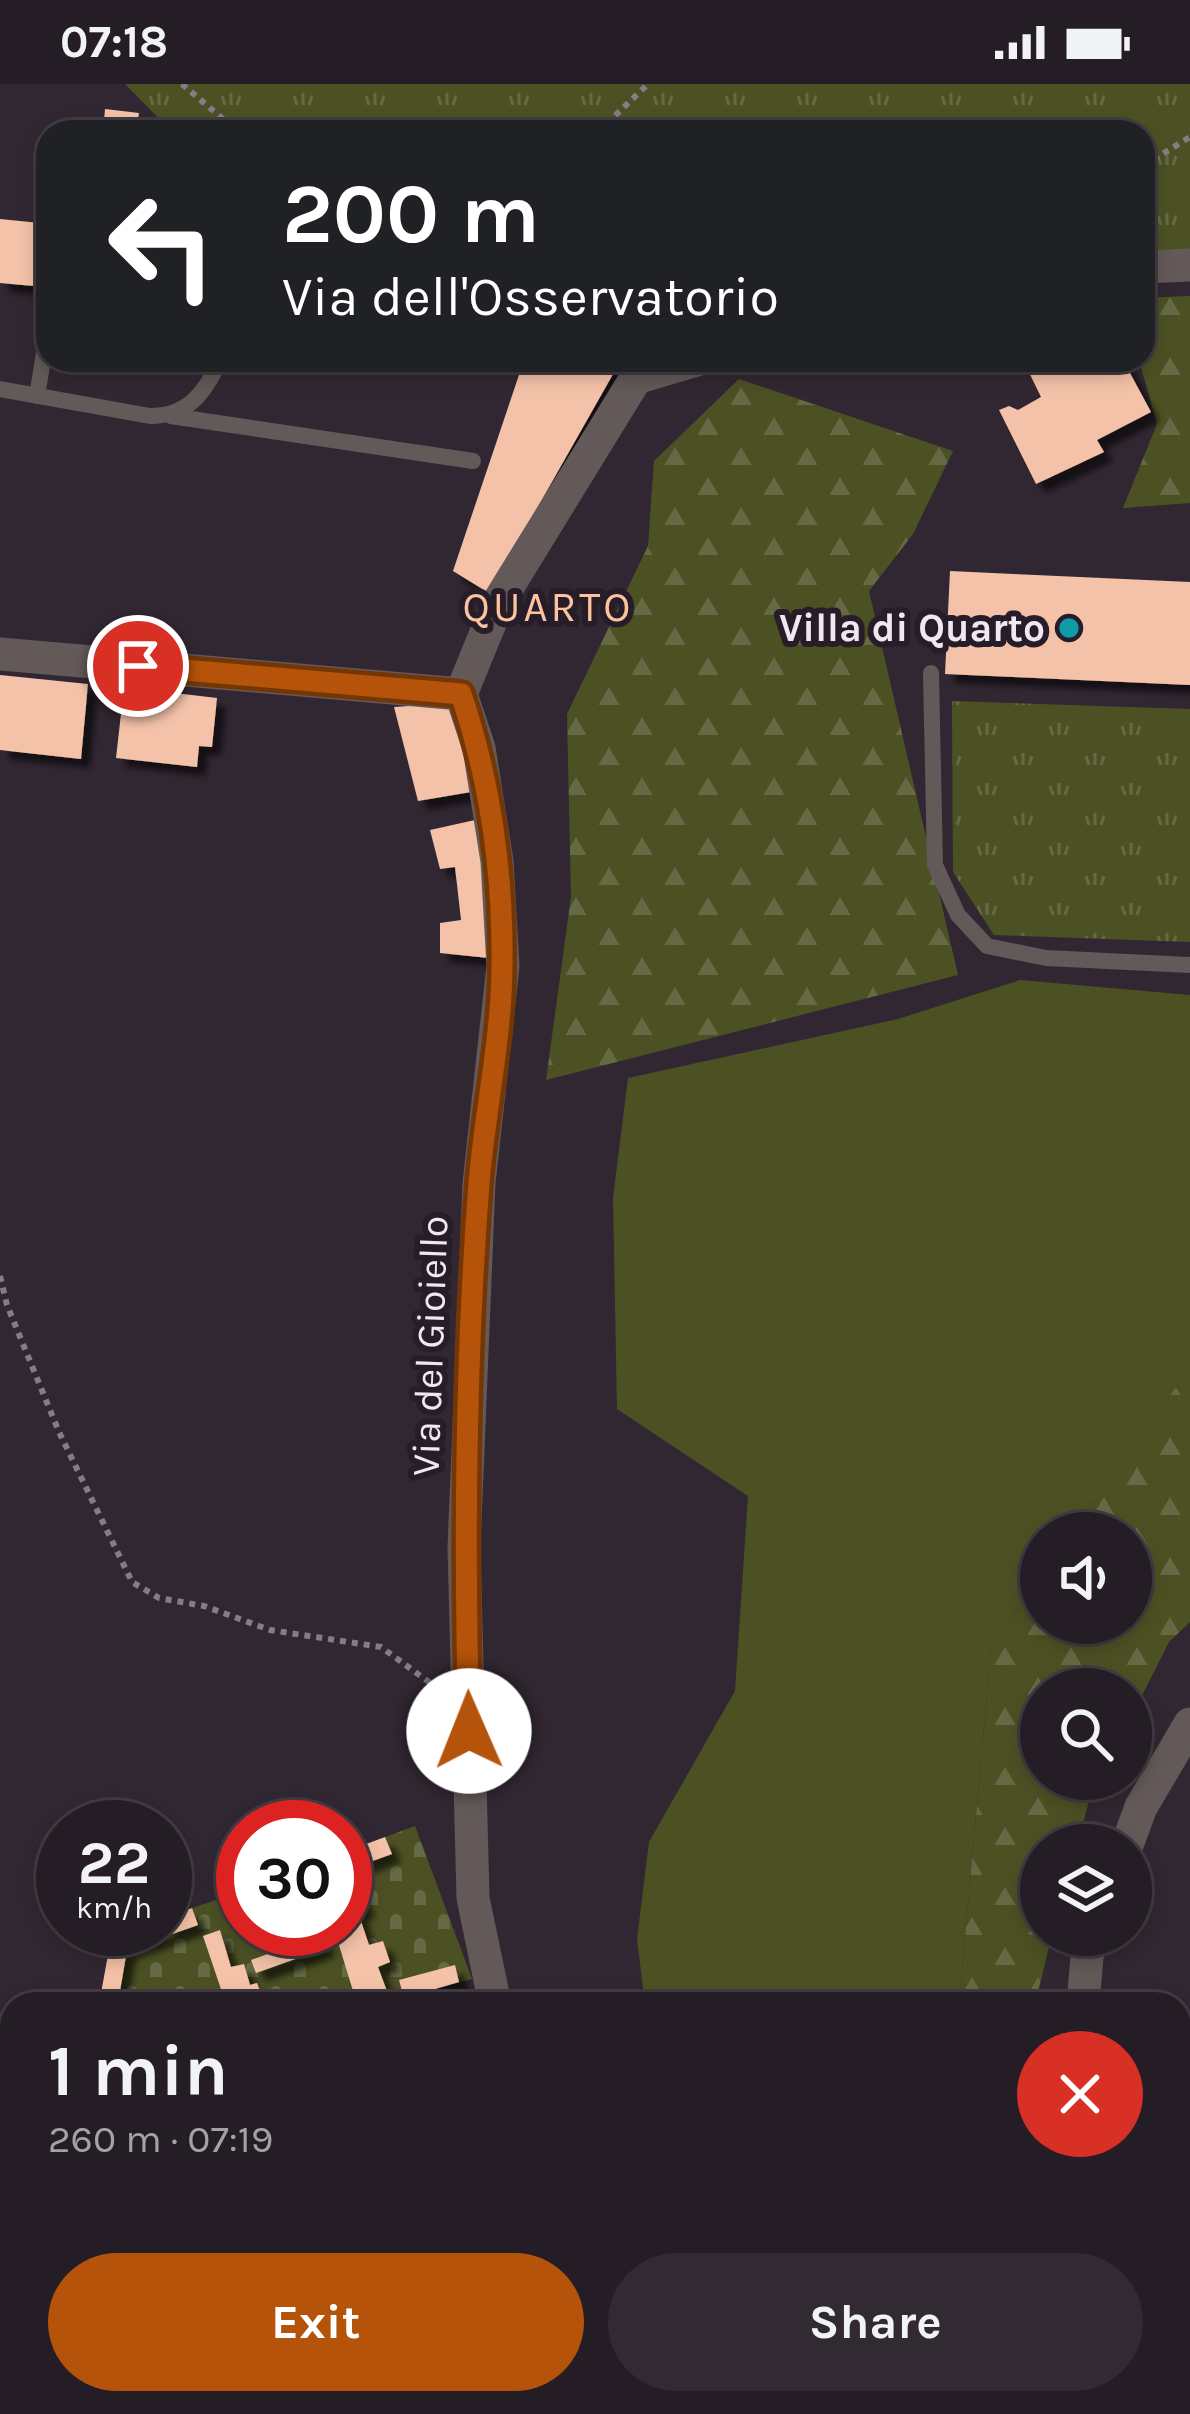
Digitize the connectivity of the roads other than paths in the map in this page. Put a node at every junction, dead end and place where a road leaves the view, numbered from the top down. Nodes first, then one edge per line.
1 (1190, 265) edge
2 (1155, 266) edge
3 (41, 372) edge
4 (213, 372) edge
5 (656, 372) edge
6 (0, 389) edge
7 (37, 396) junction
8 (171, 416) junction
9 (472, 461) dead end
10 (0, 654) edge
11 (932, 673) dead end
12 (461, 694) junction
13 (1190, 965) edge
14 (1190, 1724) edge
15 (1135, 1824) edge
16 (1087, 1956) edge
17 (492, 1992) edge
18 (1084, 1992) edge

1 - 2 street
3 - 7 lane
4 - 8 lane
5 - 12 street
6 - 7 lane
7 - 8 lane
8 - 9 lane
10 - 12 street
11 - 13 lane
12 - 17 street, Via del Gioiello
14 - 15 street
16 - 18 street

